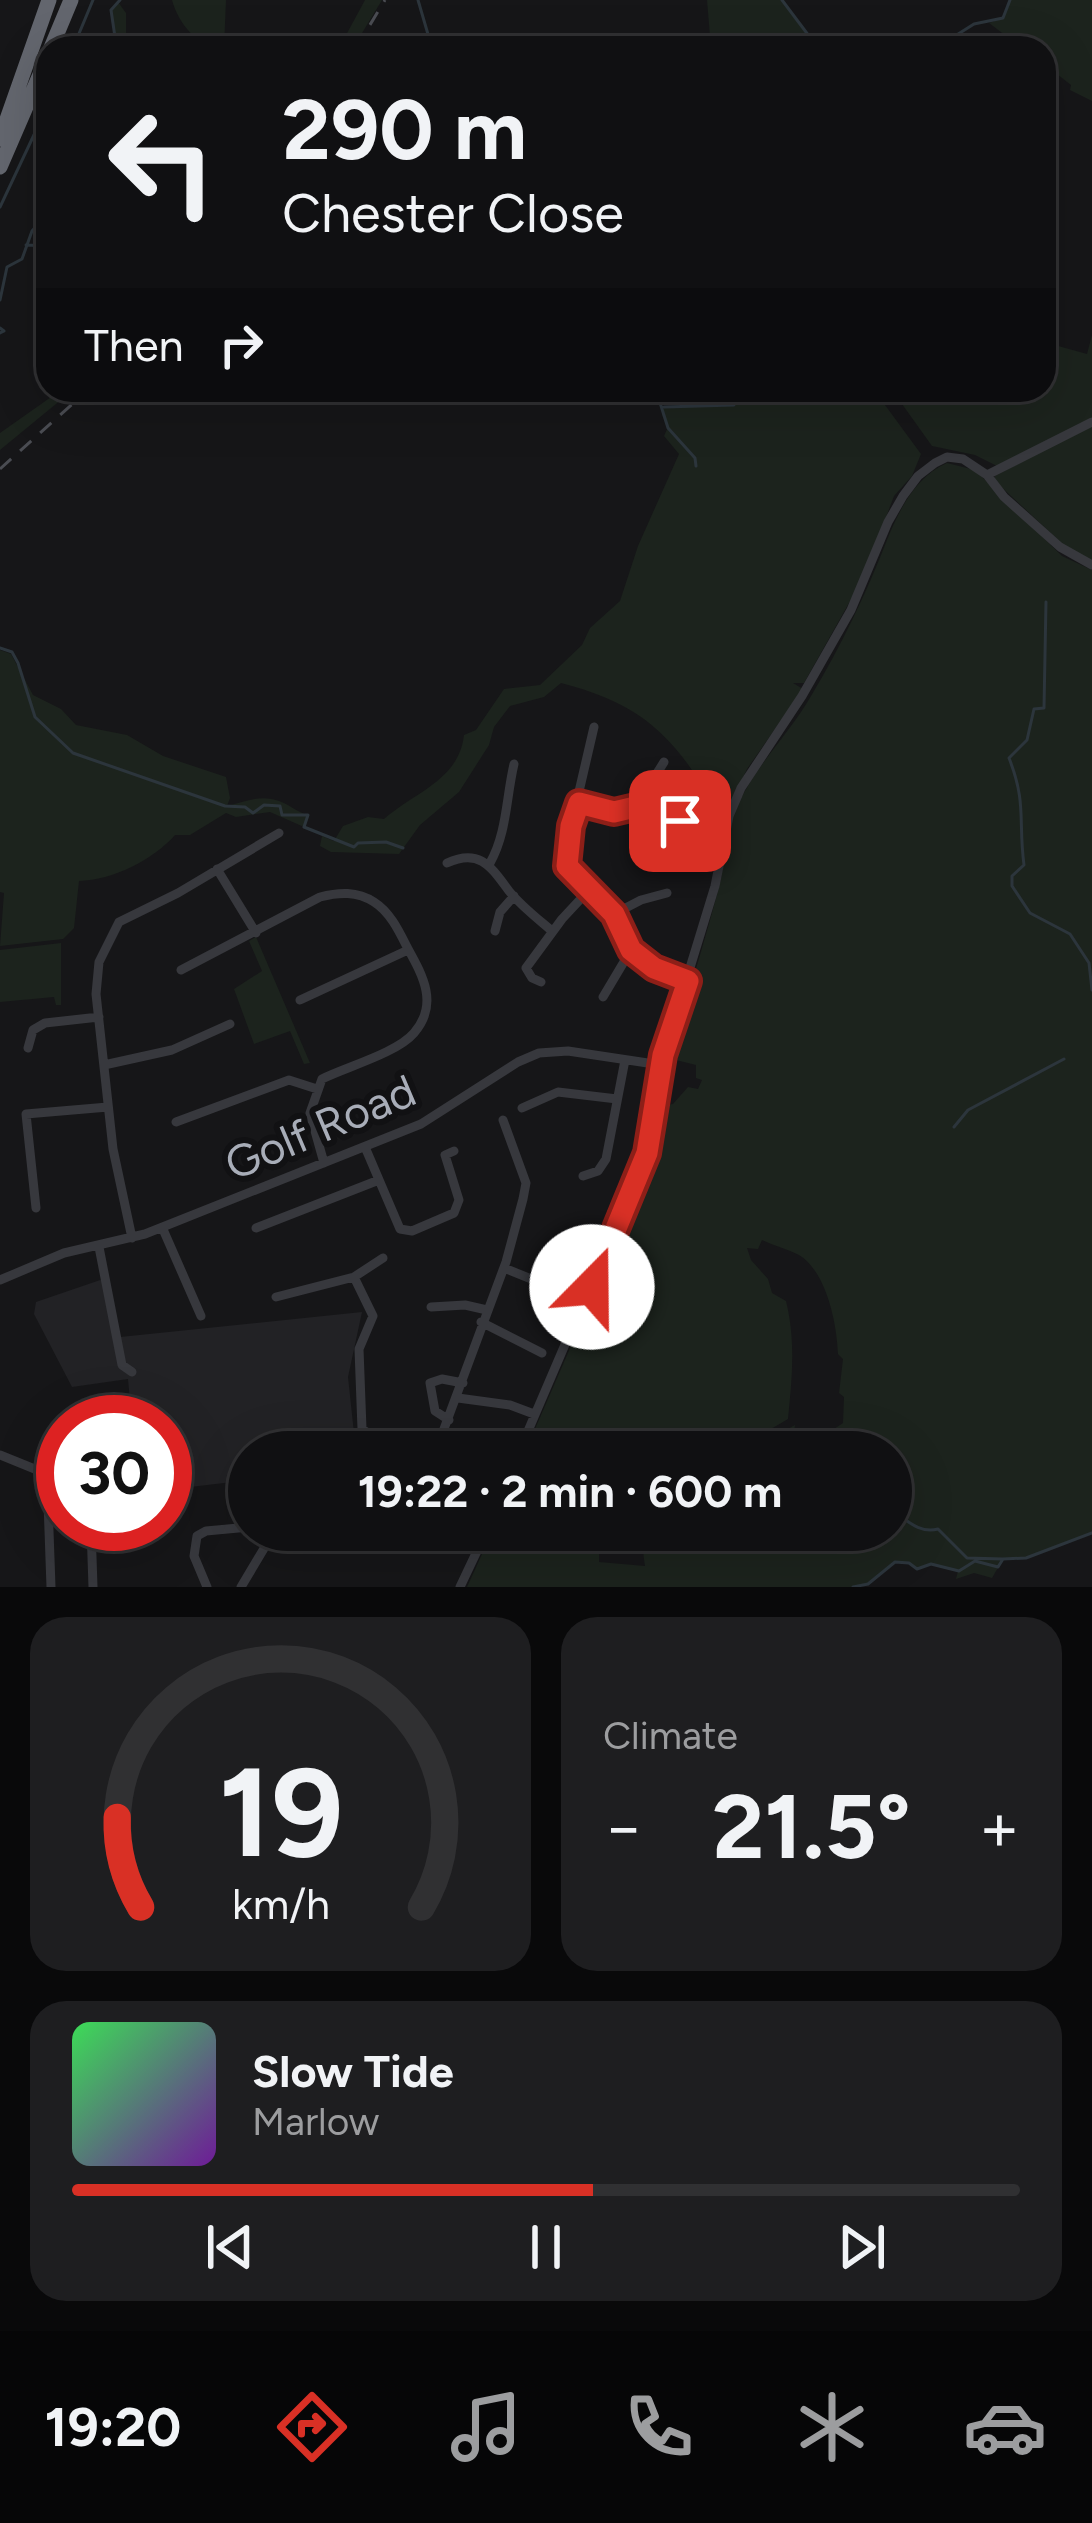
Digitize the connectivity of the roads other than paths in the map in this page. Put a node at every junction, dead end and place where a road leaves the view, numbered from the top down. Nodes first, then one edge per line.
1 (49, 0) edge
2 (71, 0) edge
3 (36, 36) edge
4 (56, 36) edge
5 (36, 37) edge
6 (36, 84) edge
7 (0, 139) edge
8 (0, 167) edge
9 (1092, 422) edge
10 (987, 475) junction
11 (1092, 565) edge
12 (594, 728) dead end
13 (664, 762) dead end
14 (514, 764) dead end
15 (579, 803) junction
16 (647, 804) junction
17 (279, 833) dead end
18 (682, 845) dead end
19 (447, 863) dead end
20 (490, 863) junction
21 (217, 869) junction
22 (590, 890) junction
23 (667, 892) dead end
24 (514, 896) junction
25 (614, 914) junction
26 (495, 932) dead end
27 (552, 932) junction
28 (256, 933) junction
29 (408, 950) junction
30 (631, 950) junction
31 (181, 970) dead end
32 (688, 981) junction
33 (542, 982) dead end
34 (603, 997) dead end
35 (300, 1000) dead end
36 (99, 1017) junction
37 (230, 1024) dead end
38 (28, 1048) dead end
39 (625, 1060) junction
40 (104, 1065) junction
41 (661, 1065) junction
42 (317, 1089) junction
43 (617, 1099) junction
44 (108, 1107) junction
45 (522, 1108) dead end
46 (502, 1120) dead end
47 (176, 1122) dead end
48 (365, 1147) junction
49 (454, 1151) dead end
50 (324, 1163) junction
51 (583, 1176) dead end
52 (379, 1180) junction
53 (36, 1208) dead end
54 (162, 1227) junction
55 (256, 1228) dead end
56 (132, 1238) junction
57 (99, 1247) junction
58 (383, 1258) dead end
59 (504, 1268) junction
60 (354, 1277) junction
61 (0, 1280) edge
62 (572, 1295) dead end
63 (276, 1297) dead end
64 (431, 1307) dead end
65 (487, 1310) junction
66 (201, 1316) dead end
67 (482, 1322) junction
68 (542, 1353) dead end
69 (132, 1372) dead end
70 (463, 1383) junction
71 (458, 1398) junction
72 (534, 1414) junction
73 (449, 1420) junction
74 (365, 1431) edge
75 (444, 1431) edge
76 (527, 1431) edge
77 (0, 1455) edge
78 (228, 1529) edge
79 (92, 1551) edge
80 (262, 1551) edge
81 (478, 1551) edge
82 (244, 1583) edge
83 (50, 1587) edge
84 (93, 1587) edge
85 (207, 1587) edge
86 (260, 1587) edge
87 (460, 1587) edge

1 - 3 highway
2 - 4 highway
5 - 7 highway
6 - 8 highway
9 - 10 street
10 - 11 street
10 - 32 street
12 - 15 street
13 - 16 street
14 - 20 street
15 - 16 street
15 - 22 street
16 - 18 street
17 - 21 street
19 - 20 street
20 - 24 street
21 - 28 street
21 - 36 street
22 - 25 street
22 - 27 street
23 - 25 street
24 - 26 street
24 - 27 street
25 - 30 street
27 - 33 street
28 - 29 street
28 - 31 street
29 - 35 street
29 - 42 street
30 - 32 street
30 - 34 street
32 - 41 street
36 - 38 street
36 - 40 street
37 - 40 street
39 - 41 street, Golf Road
39 - 43 street
39 - 48 street, Golf Road
40 - 44 street
41 - 72 street
42 - 47 street
42 - 50 street
43 - 45 street
43 - 51 street
44 - 53 street
44 - 56 street
46 - 59 street
48 - 50 street, Golf Road
48 - 52 street
49 - 52 street
50 - 54 street, Golf Road
52 - 55 street
54 - 56 street, Golf Road
54 - 66 street
56 - 57 street, Golf Road
57 - 61 street, Golf Road
57 - 69 street
58 - 60 street
59 - 62 street
59 - 65 street
60 - 63 street
60 - 74 street
64 - 65 street
65 - 67 street
67 - 68 street
67 - 70 street
70 - 71 street
70 - 73 street
71 - 72 street
71 - 73 street
72 - 76 street
73 - 75 street
77 - 83 street
78 - 85 street
79 - 84 street
80 - 82 street
81 - 87 street
82 - 86 street

